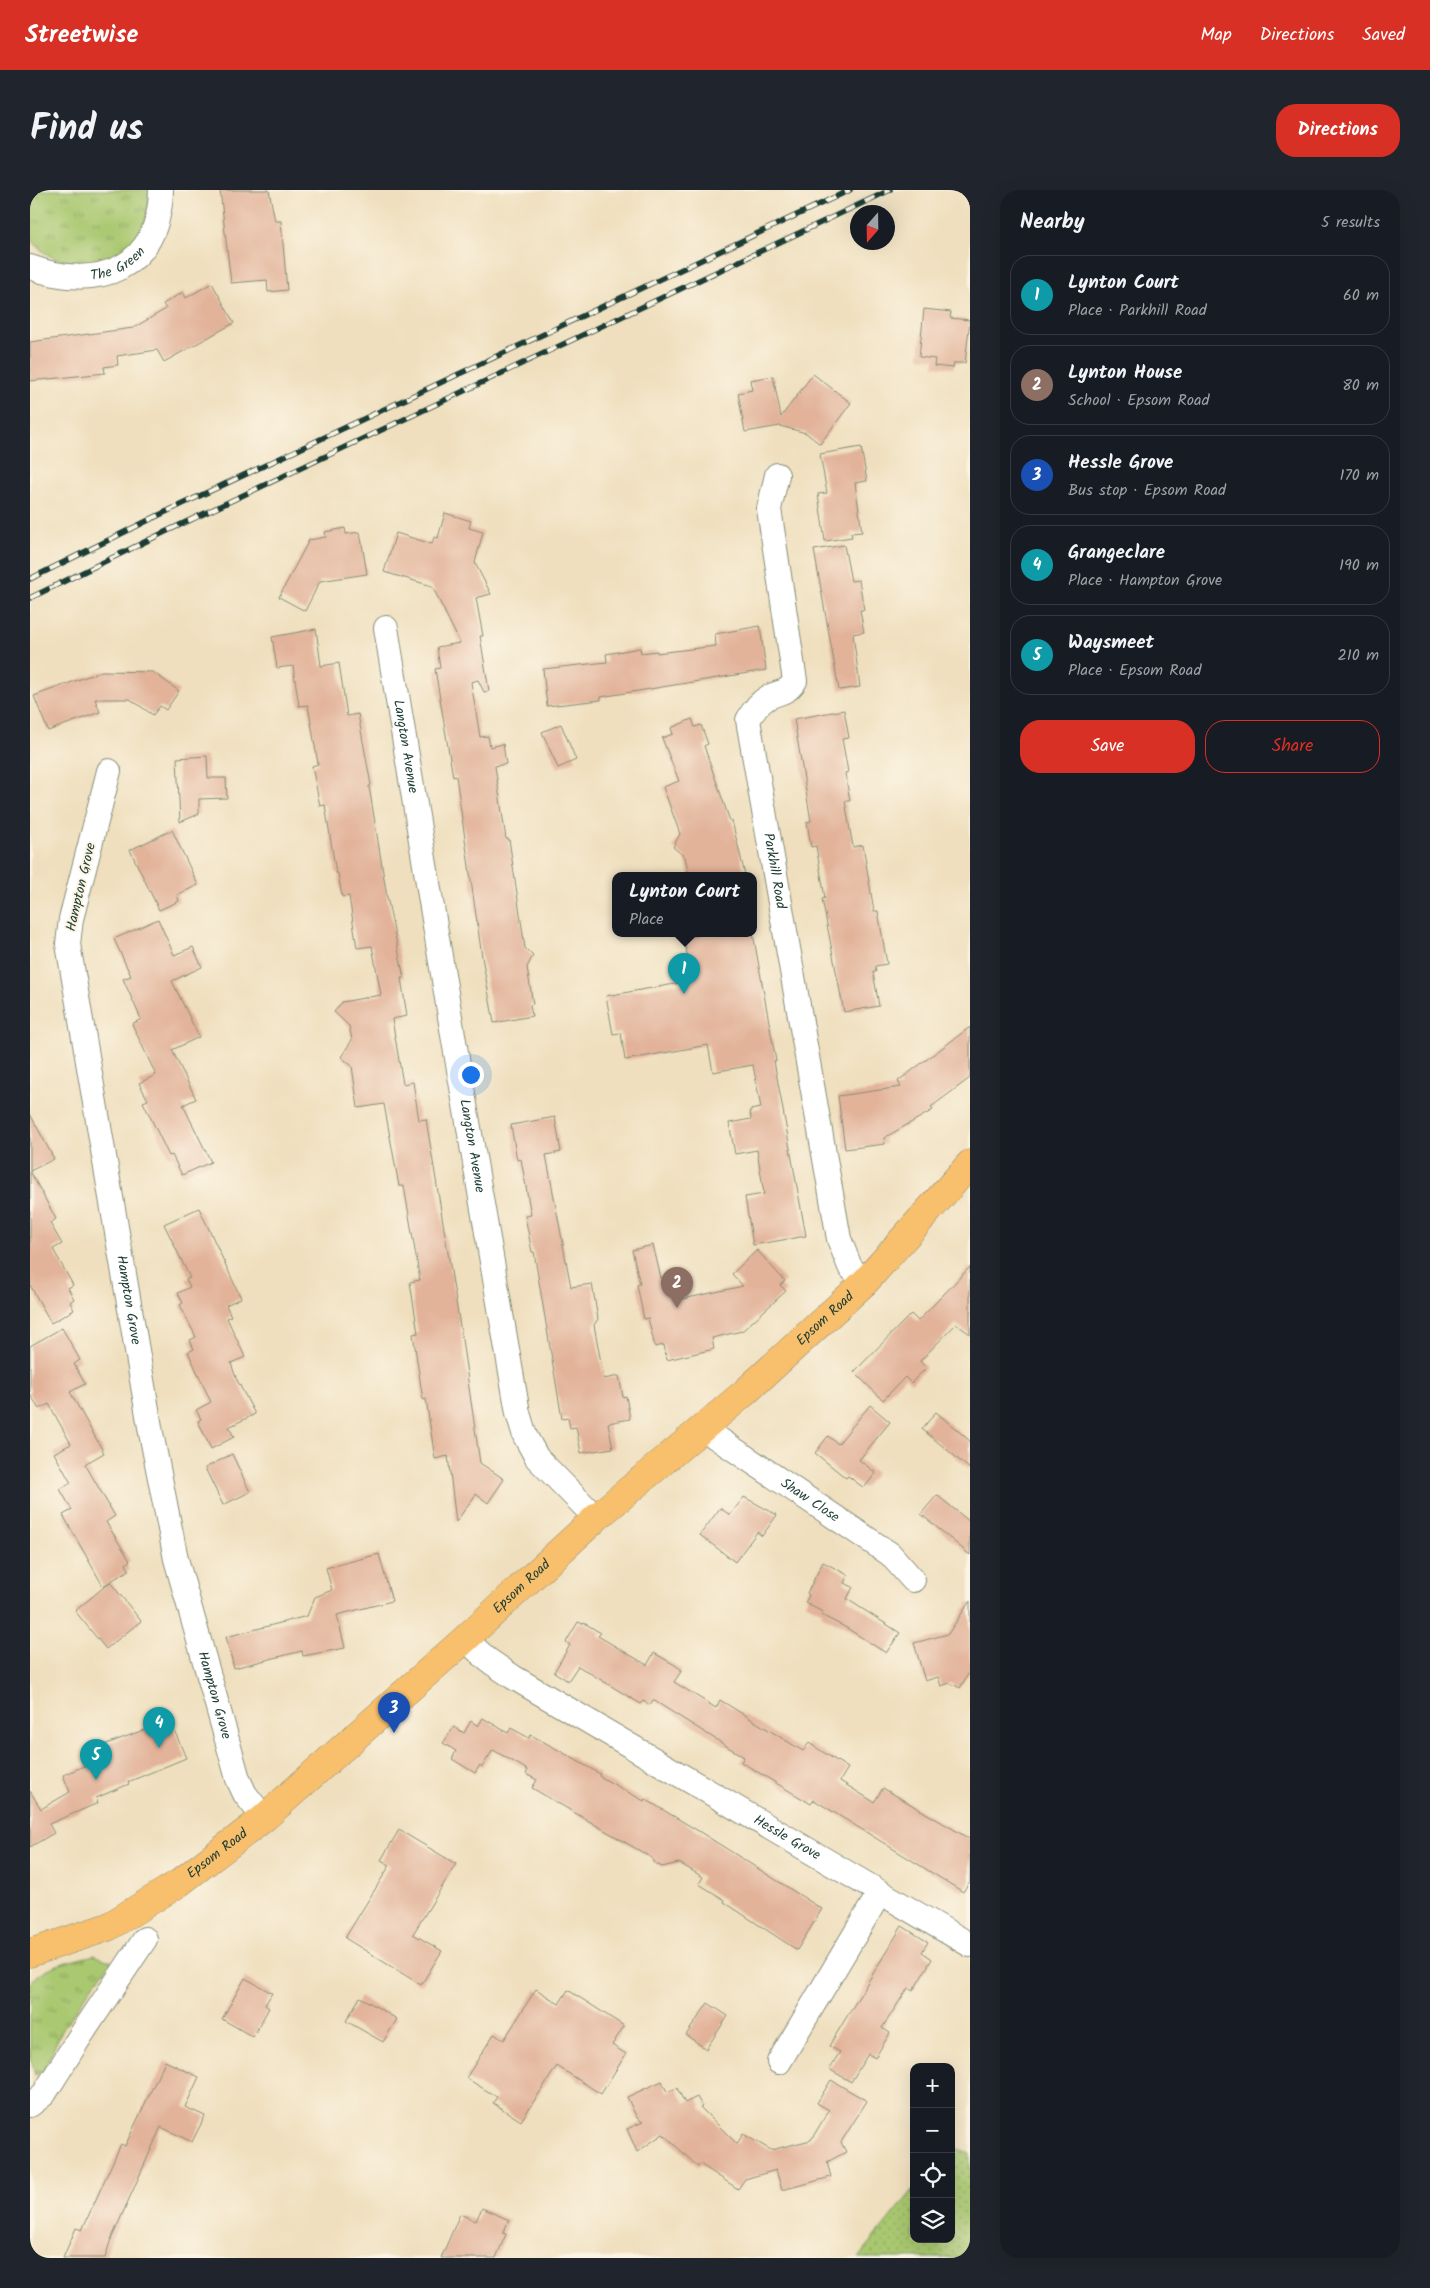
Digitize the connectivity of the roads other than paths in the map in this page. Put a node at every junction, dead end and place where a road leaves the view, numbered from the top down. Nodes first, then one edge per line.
1 (161, 190) edge
2 (30, 267) edge
3 (777, 475) dead end
4 (386, 628) dead end
5 (109, 771) dead end
6 (970, 1164) edge
7 (865, 1282) junction
8 (702, 1428) junction
9 (596, 1518) junction
10 (913, 1580) dead end
11 (465, 1639) junction
12 (264, 1818) junction
13 (879, 1894) junction
14 (145, 1939) dead end
15 (970, 1945) edge
16 (30, 1953) edge
17 (779, 2062) dead end
18 (30, 2105) edge

1 - 2 street, The Green
3 - 7 street, Parkhill Road
4 - 9 street, Langton Avenue
5 - 12 street, Hampton Grove
6 - 7 highway, Epsom Road
7 - 8 highway, Epsom Road
8 - 9 highway, Epsom Road
8 - 10 street, Shaw Close
9 - 11 highway, Epsom Road
11 - 12 highway, Epsom Road
11 - 13 street, Hessle Grove
12 - 16 highway, Epsom Road
13 - 15 street, Hessle Grove
13 - 17 street
14 - 18 street

